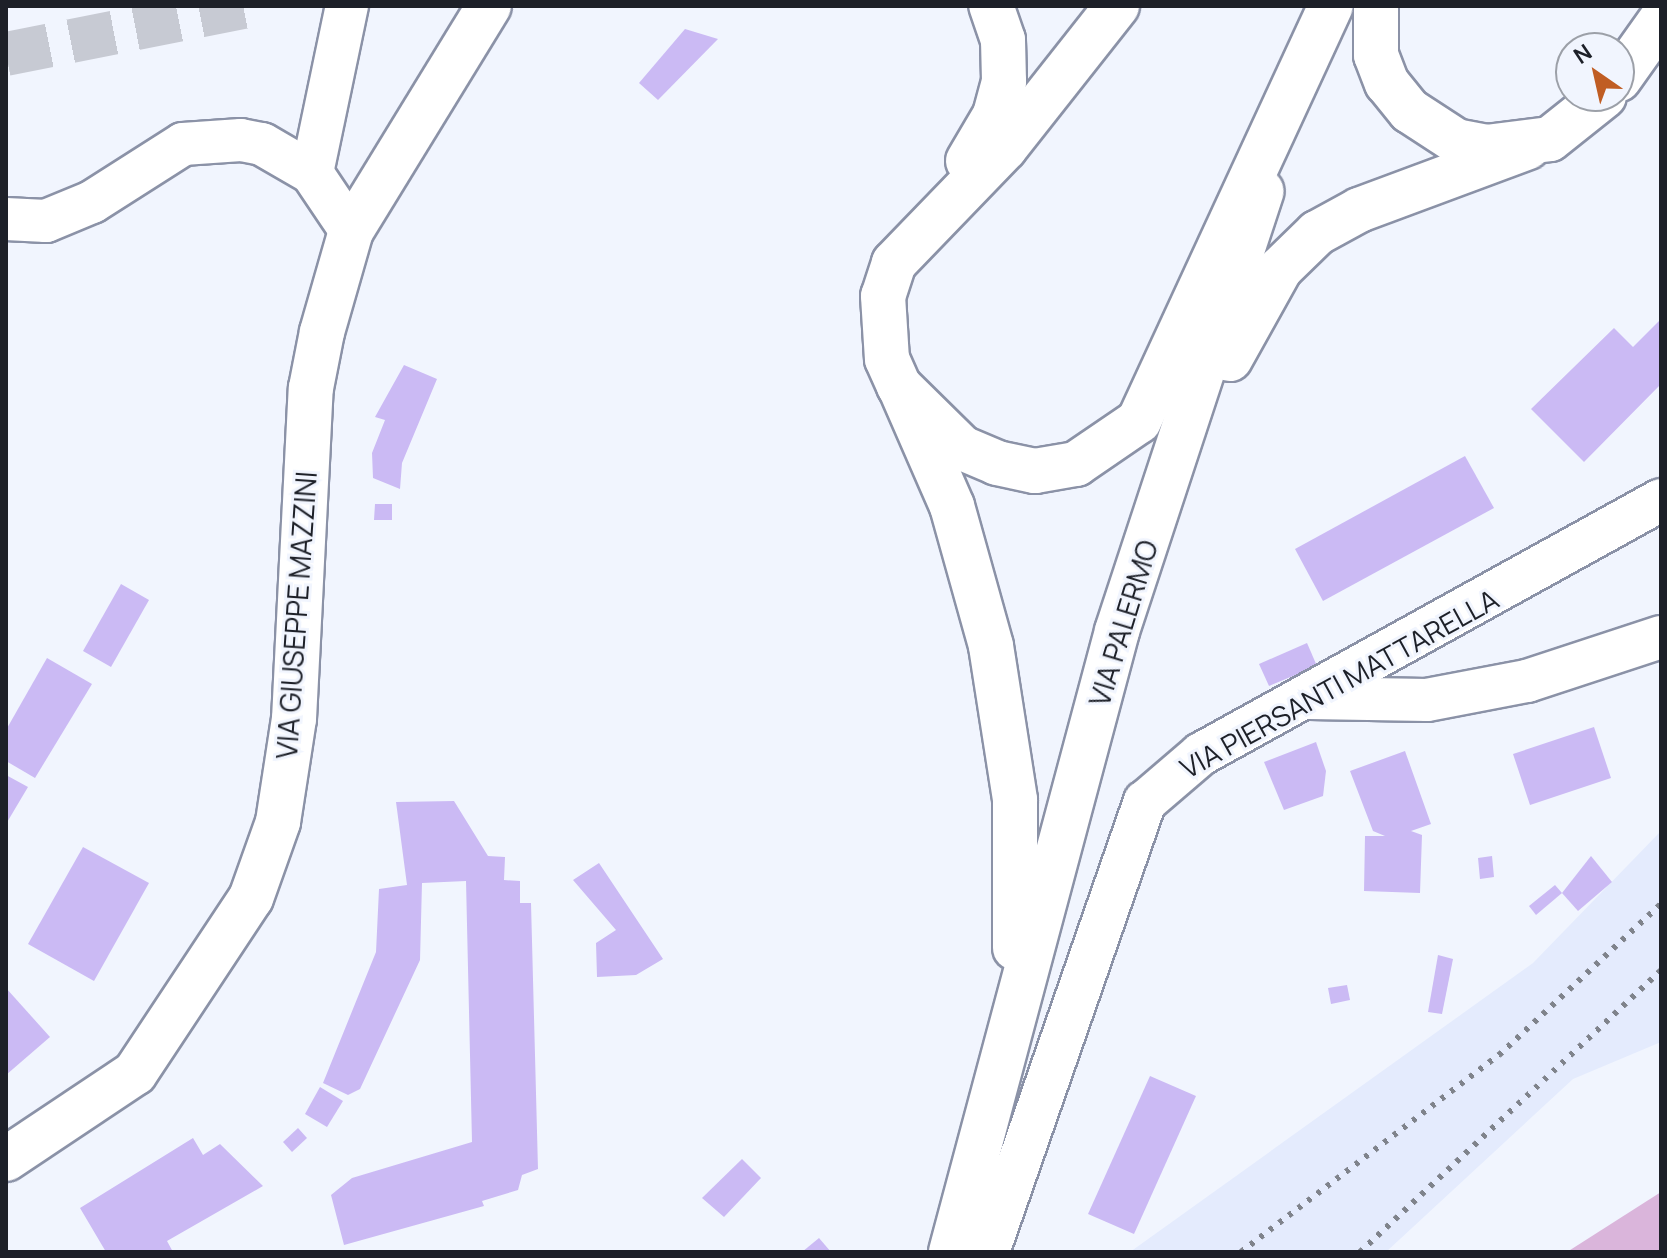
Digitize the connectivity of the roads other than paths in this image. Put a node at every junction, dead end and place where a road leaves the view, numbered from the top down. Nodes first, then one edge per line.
1 (347, 6) edge
2 (489, 6) edge
3 (991, 6) edge
4 (1117, 6) edge
5 (1331, 6) edge
6 (1376, 6) edge
7 (1661, 20) edge
8 (1635, 57) edge
9 (1297, 84) junction
10 (1584, 112) edge
11 (1550, 139) junction
12 (312, 173) junction
13 (6, 219) edge
14 (351, 231) junction
15 (921, 232) junction
16 (899, 386) junction
17 (1661, 500) edge
18 (1153, 525) junction
19 (1661, 637) edge
20 (1305, 698) junction
21 (1011, 1030) junction
22 (6, 1159) edge
23 (951, 1252) edge
24 (988, 1252) edge

1 - 12 street
2 - 14 main road, VIA GIUSEPPE MAZZINI
3 - 15 main road
4 - 15 main road
5 - 9 main road, VIA PALERMO
6 - 11 main road
7 - 8 main road
9 - 16 main road
9 - 18 main road, VIA PALERMO
10 - 11 main road
11 - 18 main road
12 - 13 street
12 - 14 street
14 - 22 main road, VIA GIUSEPPE MAZZINI
15 - 16 main road
16 - 21 main road
17 - 20 street, VIA PIERSANTI MATTARELLA
18 - 21 main road, VIA PALERMO
19 - 20 street
20 - 24 street, VIA PIERSANTI MATTARELLA
21 - 23 main road, VIA PALERMO

